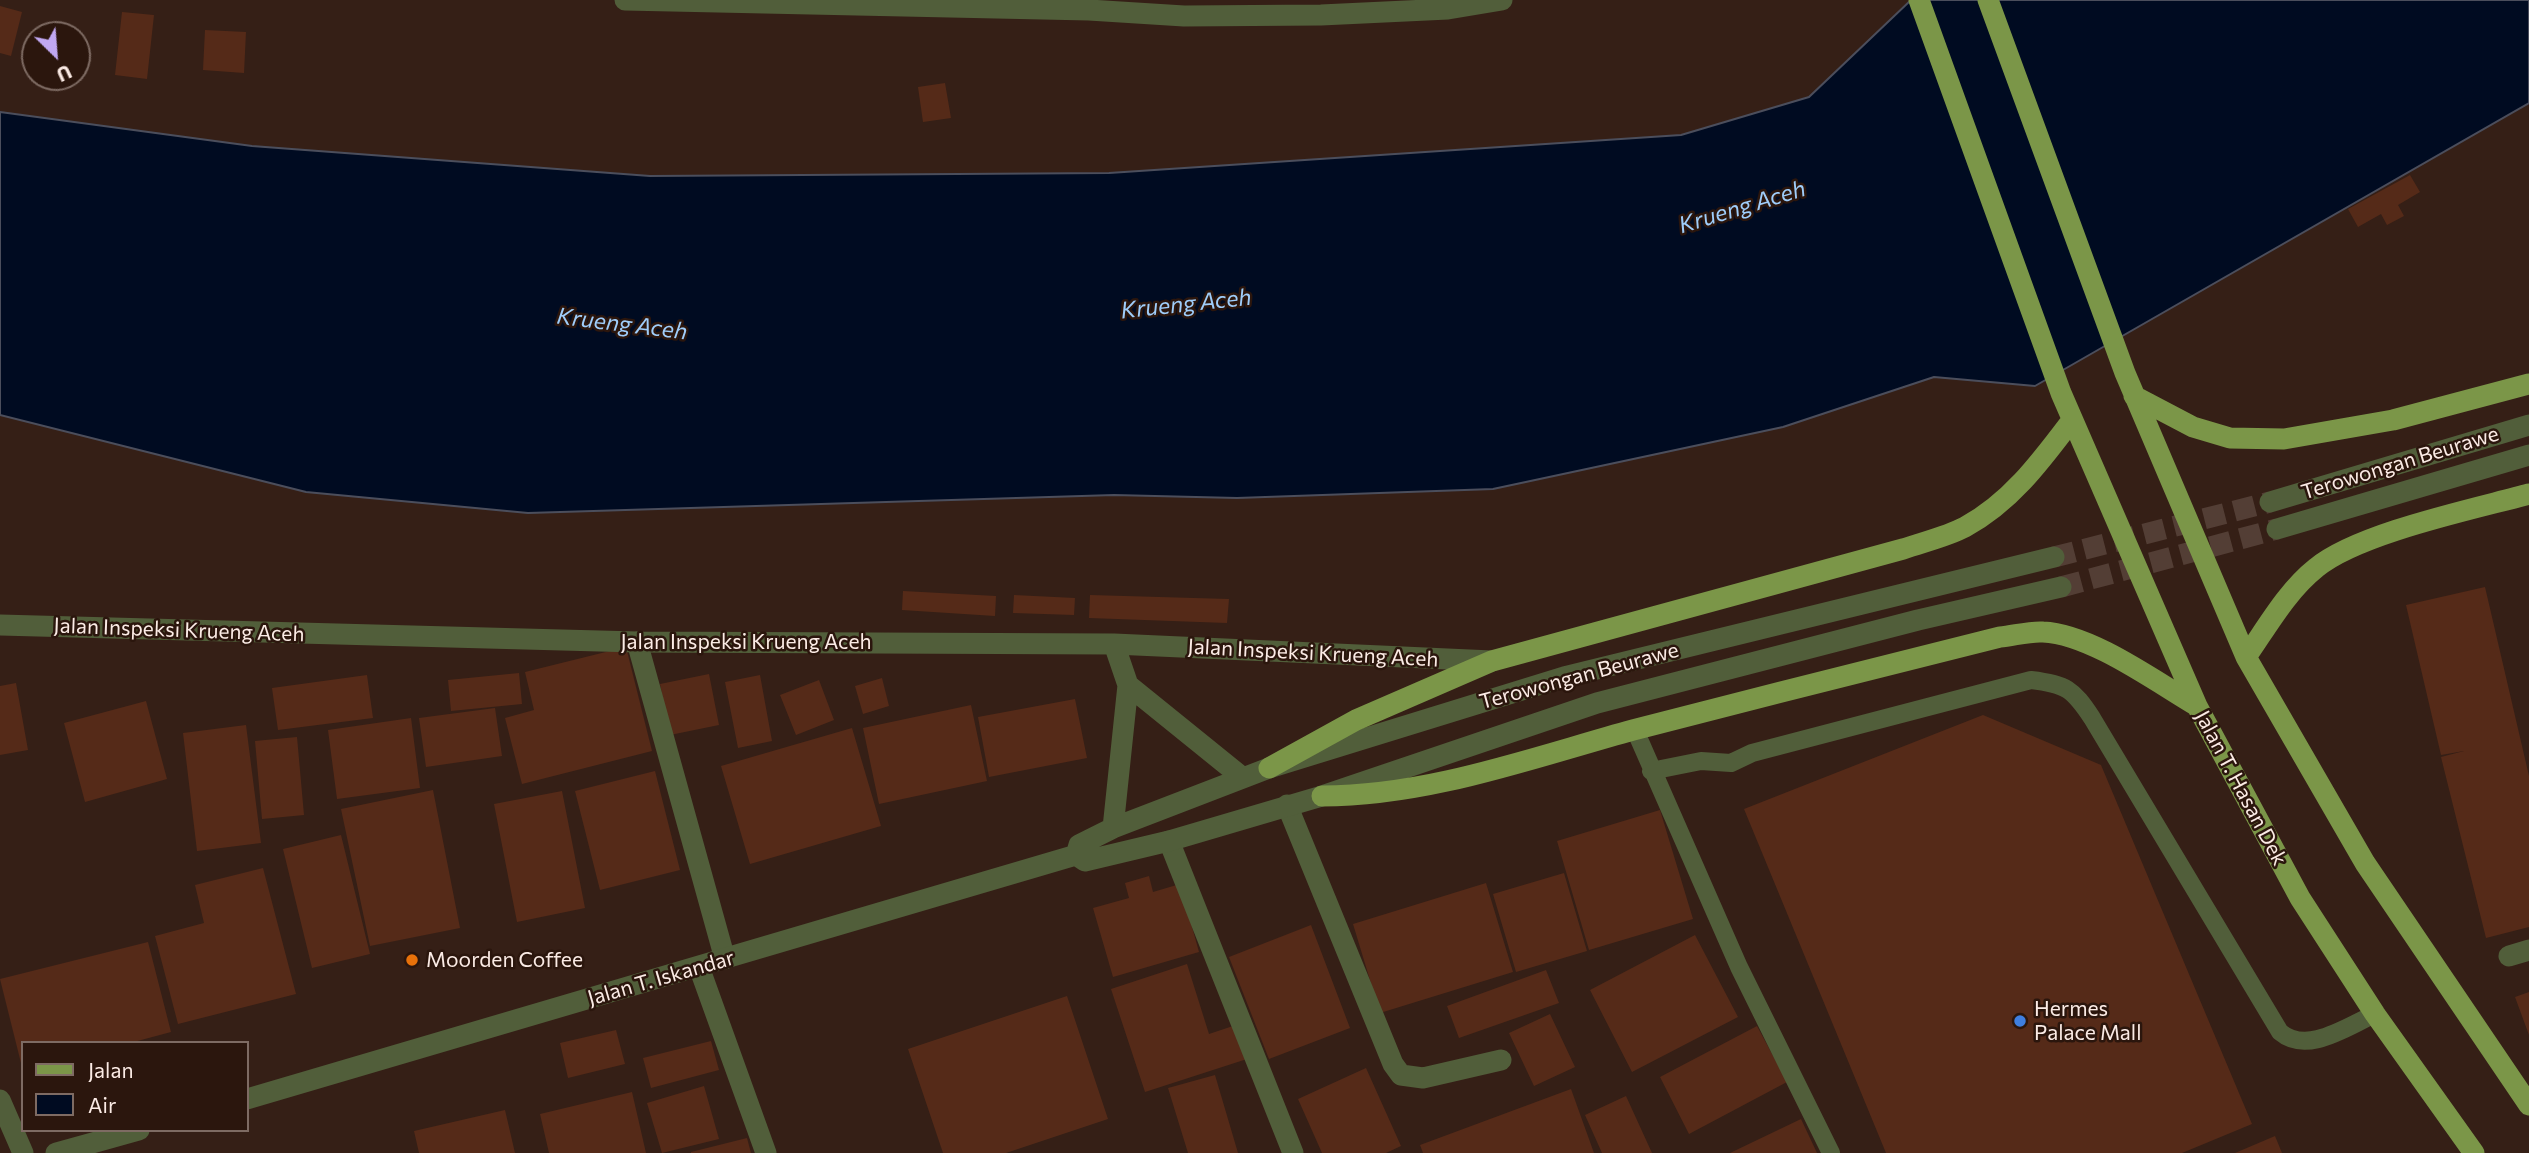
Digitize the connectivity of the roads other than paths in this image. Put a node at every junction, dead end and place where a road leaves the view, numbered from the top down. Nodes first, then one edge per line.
1 (625, 0) edge
2 (1502, 0) edge
3 (1919, 0) edge
4 (1988, 0) edge
5 (2529, 384) edge
6 (2134, 396) junction
7 (2072, 420) junction
8 (2529, 425) edge
9 (2529, 455) edge
10 (2529, 494) edge
11 (2270, 502) tunnel mouth
12 (2277, 529) tunnel mouth
13 (2054, 556) tunnel mouth
14 (2061, 587) tunnel mouth
15 (0, 625) edge
16 (637, 642) junction
17 (1114, 644) junction
18 (2246, 657) junction
19 (1492, 661) junction
20 (1128, 685) junction
21 (2197, 706) junction
22 (1635, 730) junction
23 (1269, 768) junction
24 (1651, 771) junction
25 (1243, 778) junction
26 (1322, 796) junction
27 (1287, 805) junction
28 (1113, 828) junction
29 (1169, 841) junction
30 (1125, 852) joint
31 (1076, 855) junction
32 (724, 959) junction
33 (698, 967) junction
34 (2375, 1014) junction
35 (1501, 1060) dead end
36 (248, 1099) edge
37 (0, 1100) edge
38 (2529, 1105) edge
39 (134, 1132) edge
40 (97, 1148) edge
41 (23, 1153) edge
42 (57, 1153) edge
43 (766, 1153) edge
44 (1293, 1153) edge
45 (1831, 1153) edge
46 (2474, 1153) edge

1 - 2 street
3 - 7 main road, Jalan T. Hasan Dek
4 - 6 main road
5 - 6 main road
6 - 18 main road
7 - 19 main road
7 - 21 main road, Jalan T. Hasan Dek
8 - 11 street, Terowongan Beurawe
9 - 12 street, Terowongan Beurawe
10 - 18 main road
13 - 23 street, Terowongan Beurawe
14 - 26 street, Terowongan Beurawe
15 - 16 street, Jalan Inspeksi Krueng Aceh
16 - 17 street, Jalan Inspeksi Krueng Aceh
16 - 32 street
17 - 19 street, Jalan Inspeksi Krueng Aceh
17 - 20 street
18 - 38 main road
19 - 23 main road
20 - 25 street
20 - 28 street
21 - 22 main road
21 - 34 main road, Jalan T. Hasan Dek
22 - 24 lane
22 - 26 main road
23 - 25 street, Terowongan Beurawe
24 - 34 lane
24 - 45 lane
25 - 28 street, Terowongan Beurawe
26 - 27 street, Terowongan Beurawe
27 - 29 street, Terowongan Beurawe
27 - 35 street
28 - 31 street, Jalan T. Iskandar
29 - 30 street, Terowongan Beurawe
29 - 44 street
30 - 31 street, Jalan T. Iskandar
31 - 32 street, Jalan T. Iskandar
32 - 33 street, Jalan T. Iskandar
33 - 36 street, Jalan T. Iskandar
33 - 43 street
34 - 46 main road, Jalan T. Hasan Dek
37 - 41 street
39 - 40 street
40 - 42 street

